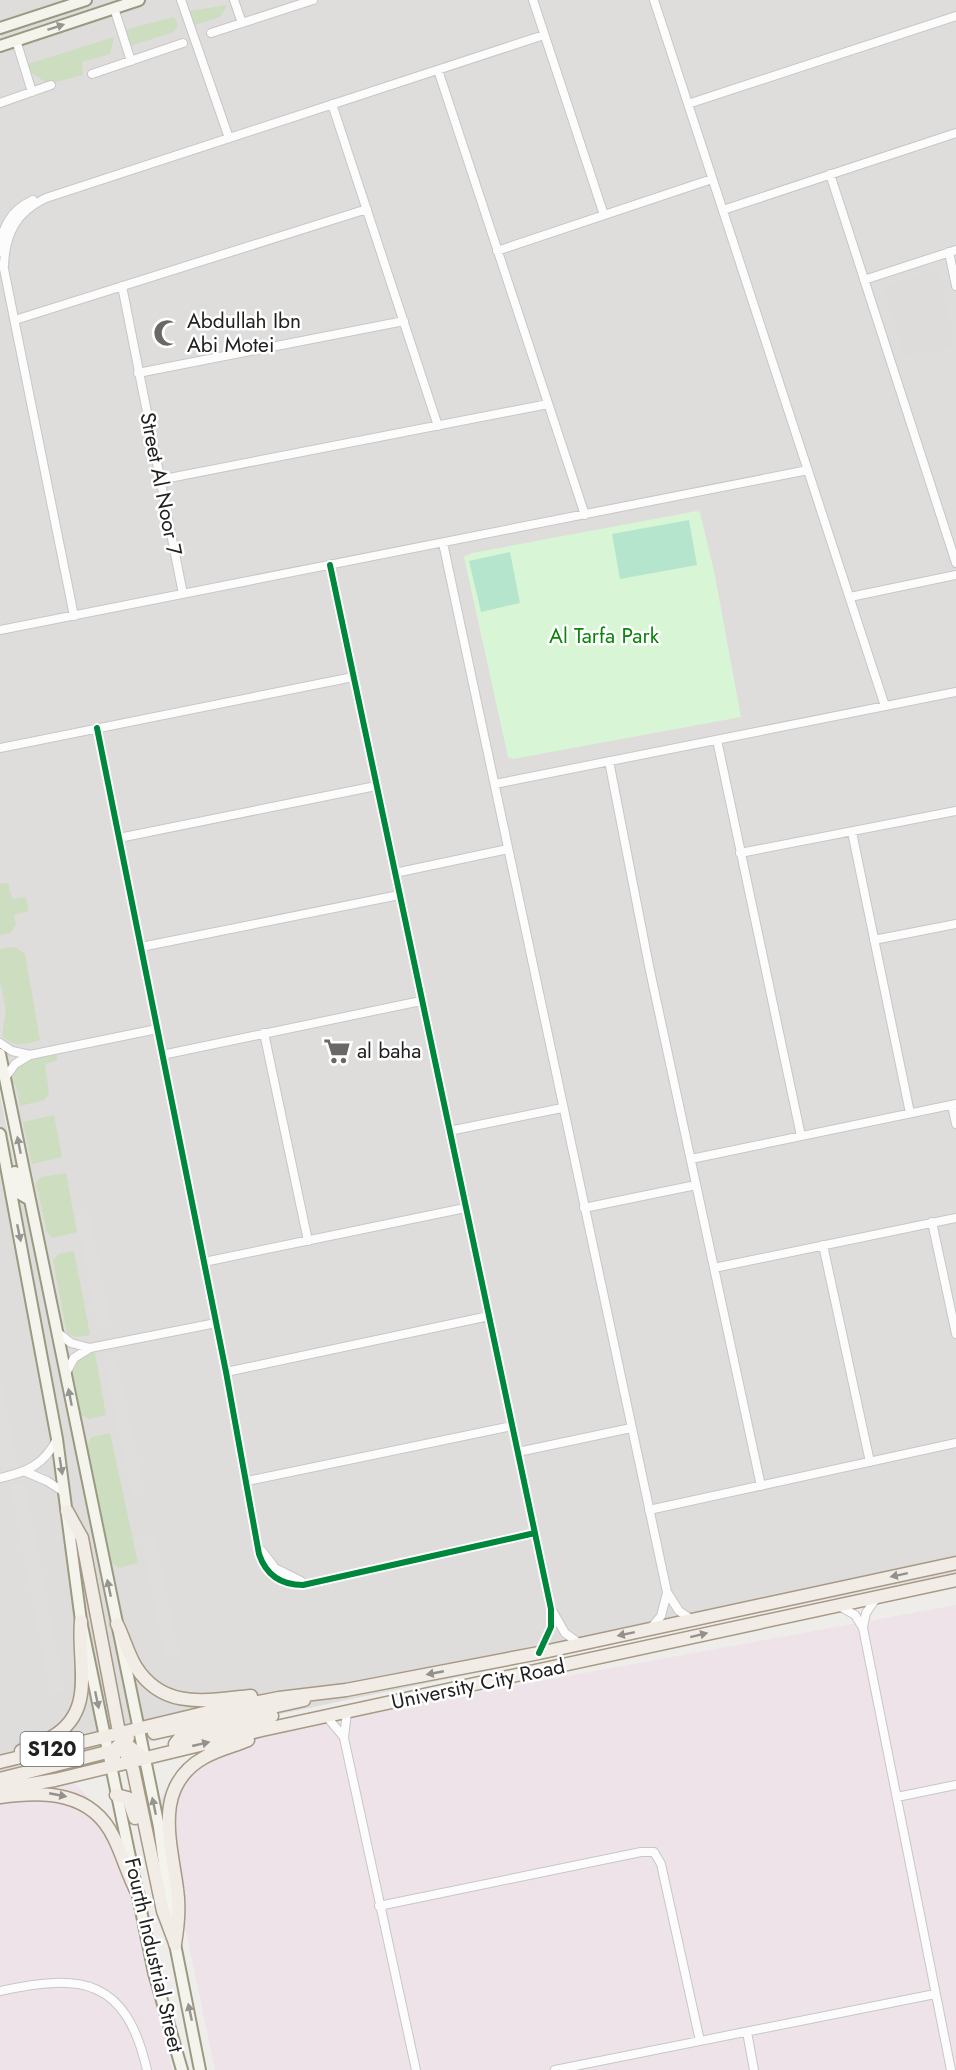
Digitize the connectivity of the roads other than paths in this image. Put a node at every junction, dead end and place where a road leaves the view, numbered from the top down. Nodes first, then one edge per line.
1 (86, 0) edge
2 (139, 0) edge
3 (181, 0) edge
4 (234, 0) edge
5 (312, 0) edge
6 (532, 0) edge
7 (654, 0) edge
8 (114, 8) junction
9 (956, 16) edge
10 (242, 23) junction
11 (0, 28) edge
12 (211, 33) dead end
13 (544, 35) junction
14 (16, 40) junction
15 (183, 43) dead end
16 (0, 46) edge
17 (131, 61) junction
18 (438, 70) junction
19 (92, 74) dead end
20 (51, 86) dead end
21 (32, 92) junction
22 (0, 103) edge
23 (332, 104) junction
24 (688, 105) junction
25 (956, 133) edge
26 (229, 138) junction
27 (830, 174) junction
28 (712, 179) junction
29 (367, 209) junction
30 (723, 210) junction
31 (604, 214) junction
32 (497, 251) junction
33 (953, 251) edge
34 (864, 280) junction
35 (122, 286) junction
36 (956, 286) edge
37 (15, 320) junction
38 (404, 321) junction
39 (138, 373) junction
40 (548, 405) junction
41 (438, 426) junction
42 (808, 470) junction
43 (159, 480) junction
44 (585, 515) junction
45 (443, 543) junction
46 (956, 563) edge
47 (330, 565) junction
48 (956, 574) edge
49 (183, 594) junction
50 (850, 597) junction
51 (74, 616) junction
52 (0, 630) edge
53 (353, 677) junction
54 (955, 694) edge
55 (885, 706) junction
56 (97, 728) junction
57 (717, 740) junction
58 (0, 748) edge
59 (609, 761) junction
60 (495, 784) junction
61 (376, 786) junction
62 (956, 811) edge
63 (852, 832) junction
64 (119, 838) junction
65 (508, 849) junction
66 (740, 853) junction
67 (395, 873) junction
68 (399, 895) junction
69 (956, 924) edge
70 (874, 940) junction
71 (141, 947) junction
72 (421, 1001) junction
73 (157, 1029) junction
74 (264, 1033) junction
75 (0, 1043) edge
76 (0, 1054) edge
77 (162, 1054) junction
78 (30, 1055) junction
79 (5, 1078) junction
80 (954, 1104) edge
81 (562, 1108) junction
82 (910, 1113) junction
83 (956, 1124) edge
84 (449, 1131) junction
85 (801, 1136) junction
86 (1, 1137) edge
87 (691, 1159) junction
88 (696, 1185) junction
89 (30, 1200) junction
90 (465, 1208) junction
91 (584, 1208) junction
92 (956, 1218) edge
93 (932, 1222) junction
94 (308, 1241) junction
95 (824, 1245) junction
96 (204, 1262) junction
97 (714, 1268) junction
98 (489, 1316) junction
99 (216, 1323) junction
100 (57, 1332) junction
101 (956, 1334) edge
102 (90, 1348) junction
103 (226, 1372) junction
104 (66, 1373) junction
105 (512, 1426) junction
106 (631, 1428) junction
107 (57, 1439) junction
108 (956, 1443) edge
109 (518, 1452) junction
110 (870, 1462) junction
111 (26, 1473) junction
112 (0, 1478) edge
113 (247, 1481) junction
114 (760, 1486) junction
115 (66, 1494) junction
116 (649, 1510) junction
117 (67, 1511) junction
118 (535, 1533) junction
119 (956, 1563) edge
120 (956, 1580) edge
121 (667, 1592) junction
122 (879, 1595) junction
123 (835, 1605) junction
124 (551, 1609) junction
125 (692, 1619) junction
126 (81, 1621) junction
127 (117, 1624) junction
128 (863, 1628) junction
129 (651, 1629) junction
130 (580, 1644) junction
131 (539, 1653) junction
132 (312, 1695) junction
133 (279, 1698) junction
134 (293, 1704) junction
135 (347, 1712) junction
136 (327, 1717) junction
137 (262, 1730) junction
138 (104, 1736) junction
139 (344, 1738) junction
140 (124, 1741) junction
141 (178, 1750) junction
142 (144, 1758) junction
143 (4, 1761) edge
144 (130, 1761) junction
145 (111, 1766) junction
146 (0, 1779) edge
147 (956, 1785) edge
148 (0, 1789) edge
149 (117, 1795) junction
150 (0, 1797) edge
151 (897, 1797) junction
152 (138, 1894) junction
153 (379, 1906) junction
154 (167, 1924) junction
155 (175, 1944) junction
156 (0, 1991) edge
157 (935, 1994) junction
158 (747, 2032) junction
159 (700, 2041) junction
160 (180, 2068) edge
161 (147, 2070) edge
162 (200, 2070) edge
163 (416, 2070) edge
164 (555, 2070) edge
165 (754, 2070) edge
166 (951, 2070) edge

1 - 11 main road
2 - 8 main road
3 - 26 street
4 - 10 street
5 - 10 street
6 - 13 street
7 - 24 street
14 -> 8 main road
8 - 17 street
9 - 24 street
10 - 12 street
13 - 18 street
13 - 31 street
14 - 16 main road
14 - 21 street
15 - 17 street
17 - 19 street
18 - 23 street
18 - 32 street
20 - 21 street
21 - 22 street
23 - 26 street
23 - 29 street
24 - 28 street
25 - 27 street
26 - 37 street
27 - 30 street
27 - 34 street
28 - 30 street
28 - 31 street
29 - 35 street
29 - 38 street
30 - 42 street
31 - 32 street
32 - 40 street
33 - 34 street
33 - 36 street
34 - 46 street
35 - 37 street
35 - 39 street, Street Al Noor 7
37 - 51 street
38 - 39 street
38 - 41 street
39 - 43 street, Street Al Noor 7
40 - 41 street
40 - 44 street
41 - 43 street
42 - 44 street
42 - 50 street
43 - 49 street, Street Al Noor 7
44 - 45 street
45 - 47 street
45 - 60 street
47 - 49 street
47 - 53 street
48 - 50 street
49 - 51 street
50 - 55 street
51 - 52 street
53 - 56 street
53 - 61 street
54 - 55 street
55 - 57 street
56 - 58 street
56 - 64 street
57 - 59 street
57 - 66 street
59 - 60 street
59 - 87 street
60 - 65 street
61 - 64 street
61 - 67 street
62 - 63 street
63 - 66 street
63 - 70 street
64 - 71 street
65 - 67 street
65 - 81 street
66 - 85 street
67 - 68 street
68 - 71 street
68 - 72 street
69 - 70 street
70 - 82 street
71 - 73 street
72 - 74 street
72 - 84 street
73 - 77 street
73 - 78 street
74 - 77 street
74 - 94 street
75 - 78 street
76 - 79 main road
77 - 96 street
78 - 79 street
89 -> 79 main road
80 - 82 street
80 - 83 street
81 - 84 street
81 - 91 street
82 - 85 street
84 - 90 street
85 - 87 street
86 - 89 main road
86 -> 107 main road
87 - 88 street
88 - 91 street
88 - 97 street
89 - 100 main road
90 - 94 street
90 - 98 street
91 - 106 street
92 - 93 street
93 - 95 street
93 - 101 street
94 - 96 street
95 - 97 street
95 - 110 street
96 - 99 street
97 - 114 street
98 - 103 street
98 - 105 street
99 - 102 street
99 - 103 street
100 - 102 street
100 - 104 main road
102 - 104 street
103 - 113 street
127 -> 104 main road
105 - 109 street
105 - 113 street
106 - 109 street
106 - 116 street
107 - 111 street
107 -> 115 main road
108 - 110 street
109 - 118 street
110 - 114 street
111 - 112 street
111 - 115 street
113 - 118 street
114 - 116 street
115 - 117 main road
116 - 121 street
117 - 126 main road
117 - 140 main road
118 - 124 street
119 -> 125 main road, University City Road / S120
120 - 122 main road, University City Road / S120
121 - 125 street
121 - 129 street
122 - 123 main road, University City Road / S120
122 - 128 street
123 - 128 street
135 -> 123 main road, University City Road / S120
124 - 130 street
124 - 131 street
125 - 129 main road, University City Road / S120
126 -> 138 main road
126 - 143 main road
127 - 133 main road
127 - 140 main road
128 - 151 street
129 -> 130 main road, University City Road / S120
130 - 131 main road, University City Road / S120
131 -> 132 main road, University City Road / S120
132 - 133 main road, University City Road / S120
132 - 134 main road
133 - 140 main road, University City Road / S120
134 - 140 main road
134 - 141 main road
135 - 136 main road, University City Road / S120
135 - 139 street
136 - 137 main road, University City Road / S120
136 - 139 street
141 -> 137 main road, University City Road / S120
137 - 155 main road
138 - 140 main road, University City Road / S120
138 - 140 main road
138 - 143 main road, University City Road / S120
139 - 153 street
140 - 142 main road
140 - 144 main road
140 - 145 main road
140 - 146 main road
141 - 142 main road, University City Road / S120
142 - 144 main road, University City Road / S120
155 -> 142 main road, Fourth Industrial Street
144 - 145 main road, University City Road / S120
144 - 154 main road
145 - 148 main road, University City Road / S120
145 - 149 main road, Fourth Industrial Street
147 - 151 street
149 - 152 main road, Fourth Industrial Street
149 - 154 main road
150 -> 152 main road
151 - 157 street
152 - 160 main road, Fourth Industrial Street
153 - 159 street
153 - 163 street
154 - 155 main road
162 -> 155 main road, Fourth Industrial Street
156 - 161 street
157 - 158 street
157 - 166 street
158 - 159 street
158 - 165 street
159 - 164 street

